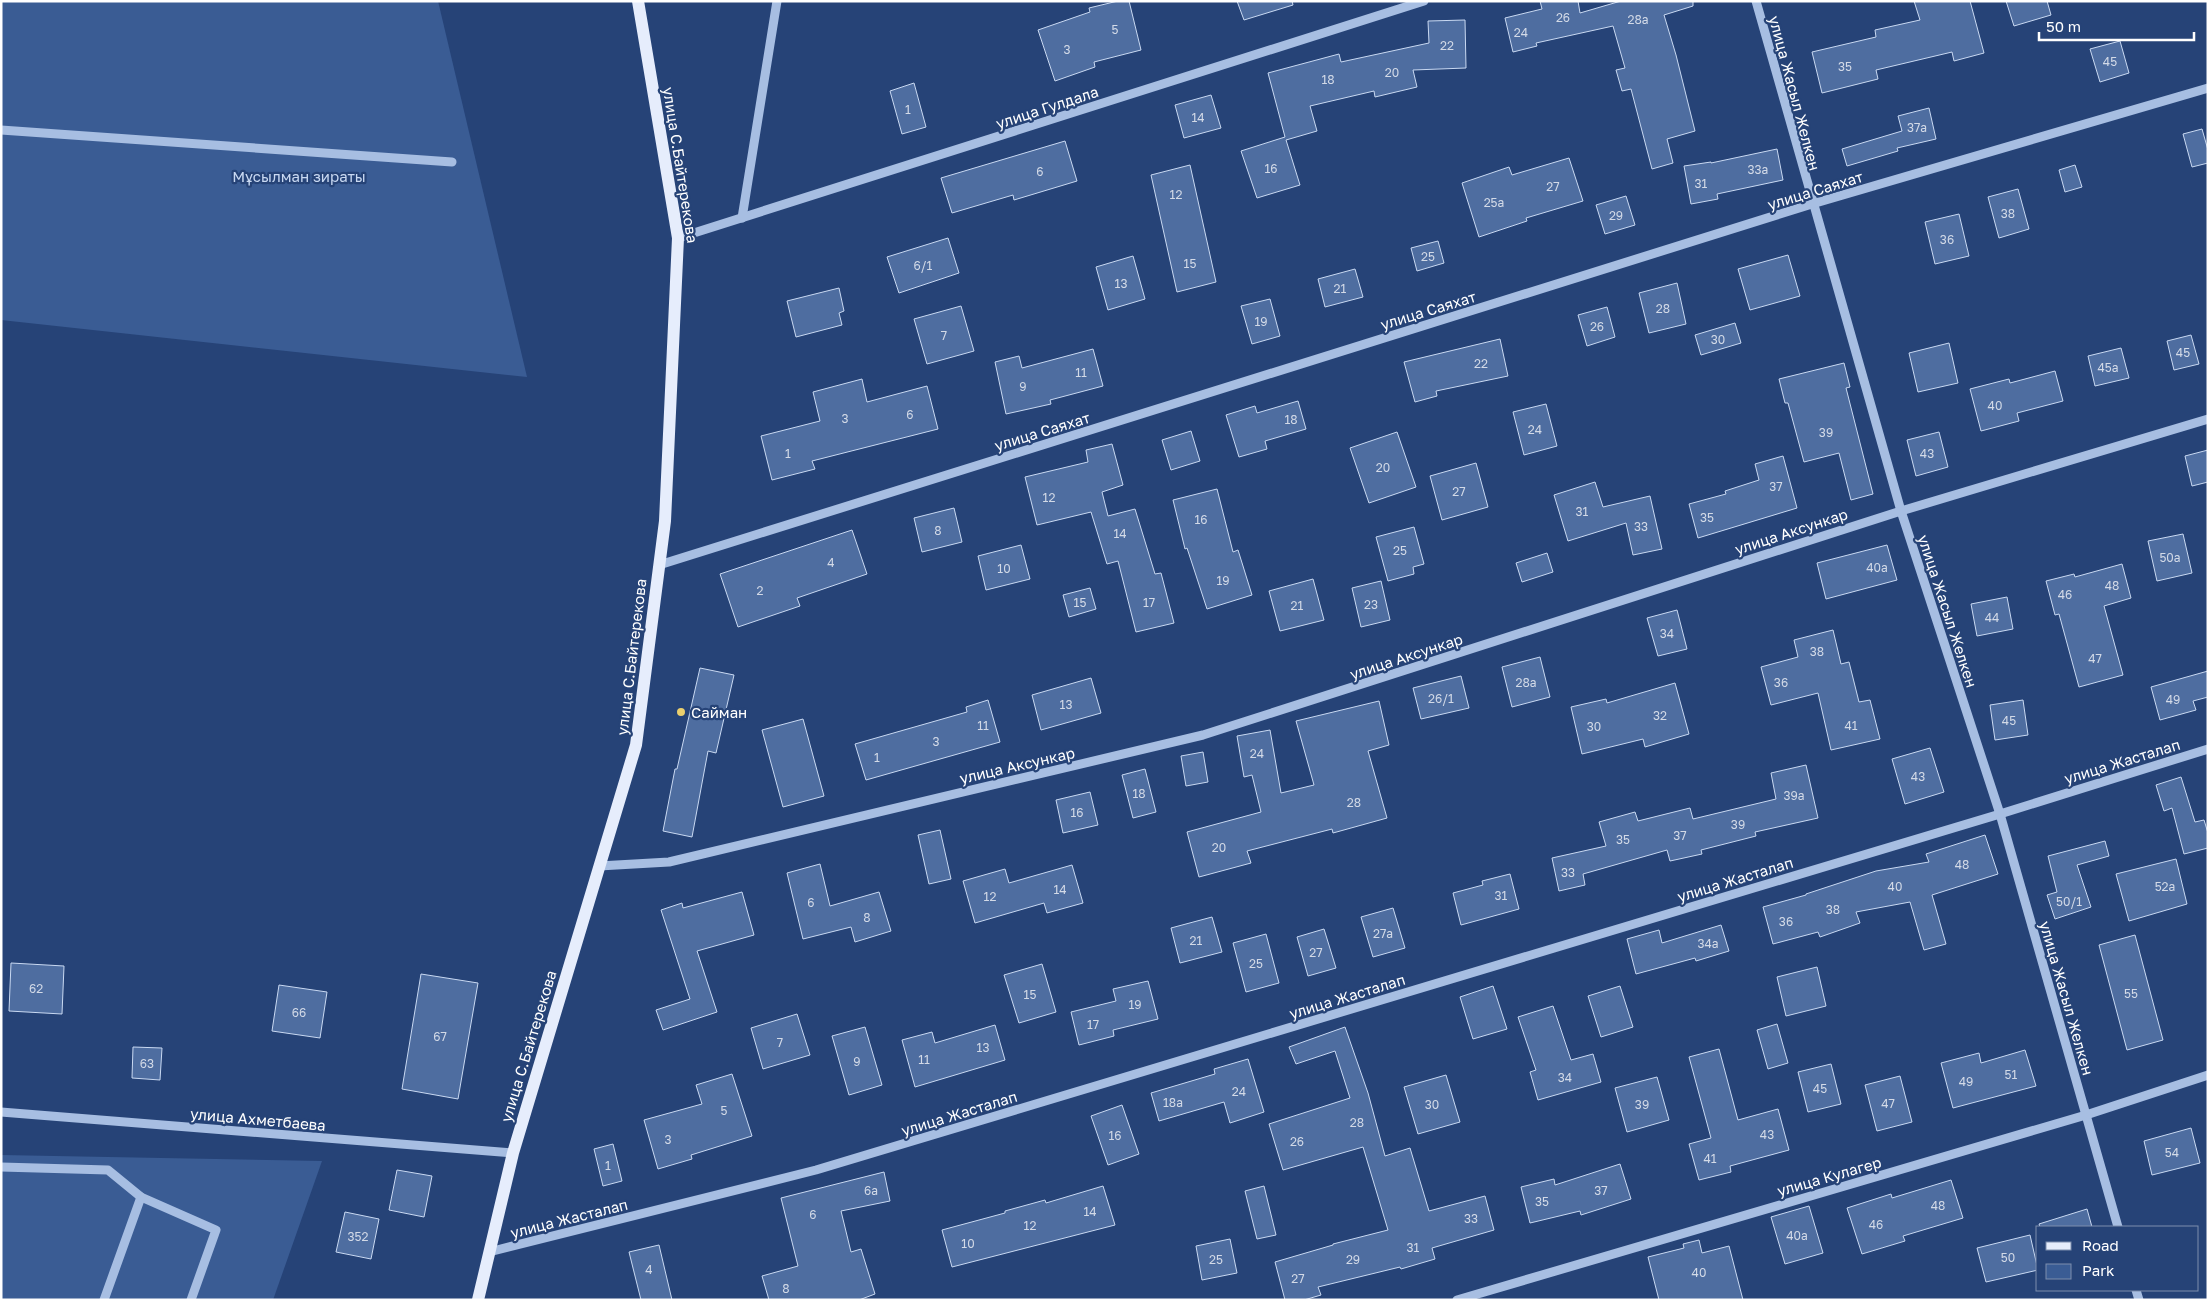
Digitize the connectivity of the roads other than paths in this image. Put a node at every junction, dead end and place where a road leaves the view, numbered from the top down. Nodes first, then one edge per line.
1 (638, 1) edge
2 (777, 1) edge
3 (1424, 1) edge
4 (1756, 1) edge
5 (2208, 88) edge
6 (1, 130) edge
7 (452, 162) dead end
8 (1812, 204) junction
9 (742, 218) junction
10 (678, 238) junction
11 (2208, 420) edge
12 (1900, 511) junction
13 (659, 565) junction
14 (2208, 749) edge
15 (2000, 814) junction
16 (600, 866) junction
17 (2208, 1075) edge
18 (1, 1112) edge
19 (2086, 1115) junction
20 (513, 1153) junction
21 (1, 1167) edge
22 (141, 1197) junction
23 (2118, 1226) edge
24 (489, 1252) junction
25 (104, 1300) edge
26 (191, 1300) edge
27 (478, 1300) edge
28 (1457, 1300) edge

1 - 10 main road, улица С.Байтерекова
2 - 9 street
3 - 9 street, улица Гулдала
4 - 8 street, улица Жасыл Желкен
5 - 8 street, улица Саяхат
6 - 7 street
8 - 12 street, улица Жасыл Желкен
8 - 13 street, улица Саяхат
9 - 10 street, улица Гулдала
10 - 13 main road, улица С.Байтерекова
11 - 12 street, улица Аксункар
12 - 15 street, улица Жасыл Желкен
12 - 16 street, улица Аксункар
13 - 16 main road, улица С.Байтерекова
14 - 15 street, улица Жасталап
15 - 19 street, улица Жасыл Желкен
15 - 24 street, улица Жасталап
16 - 20 main road, улица С.Байтерекова
17 - 19 street, улица Кулагер
18 - 20 street, улица Ахметбаева
19 - 23 street, улица Жасыл Желкен
19 - 28 street, улица Кулагер
20 - 24 main road, улица С.Байтерекова
21 - 22 street
22 - 25 street
22 - 26 street
24 - 27 main road, улица С.Байтерекова

